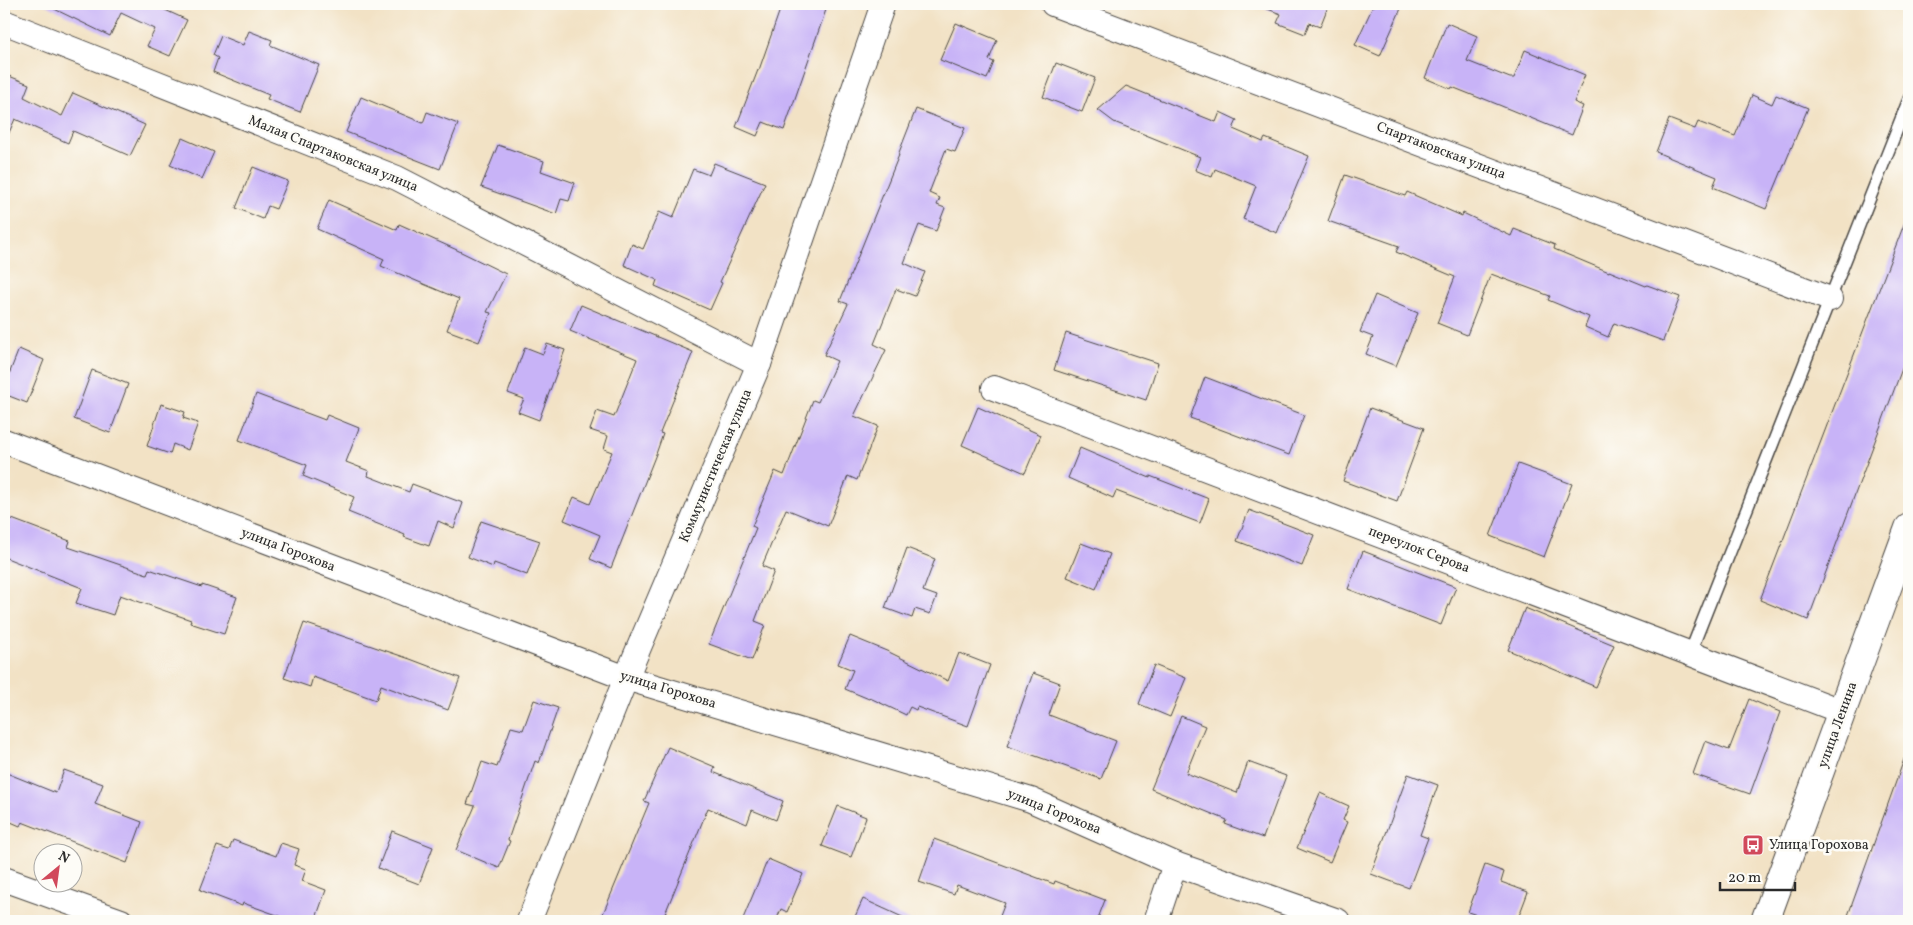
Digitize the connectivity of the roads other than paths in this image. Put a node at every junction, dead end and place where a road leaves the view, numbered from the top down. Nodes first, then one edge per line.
1 (883, 4) edge
2 (1053, 4) edge
3 (4, 22) edge
4 (1909, 99) edge
5 (1830, 299) junction
6 (759, 364) junction
7 (994, 388) dead end
8 (4, 441) edge
9 (1909, 528) edge
10 (1690, 653) junction
11 (626, 678) junction
12 (1843, 712) junction
13 (1175, 864) junction
14 (4, 879) edge
15 (121, 921) edge
16 (530, 921) edge
17 (1156, 921) edge
18 (1338, 921) edge
19 (1765, 921) edge

1 - 6 street, Коммунистическая улица
2 - 5 street, Спартаковская улица
3 - 6 street, Малая Спартаковская улица
4 - 5 lane
5 - 10 lane
6 - 11 street, Коммунистическая улица
7 - 10 street, переулок Серова
8 - 11 street, улица Горохова
9 - 12 street, улица Ленина
10 - 12 street, переулок Серова
11 - 13 street, улица Горохова
11 - 16 street, Коммунистическая улица
12 - 19 street, улица Ленина
13 - 17 street
13 - 18 street, улица Горохова
14 - 15 street

